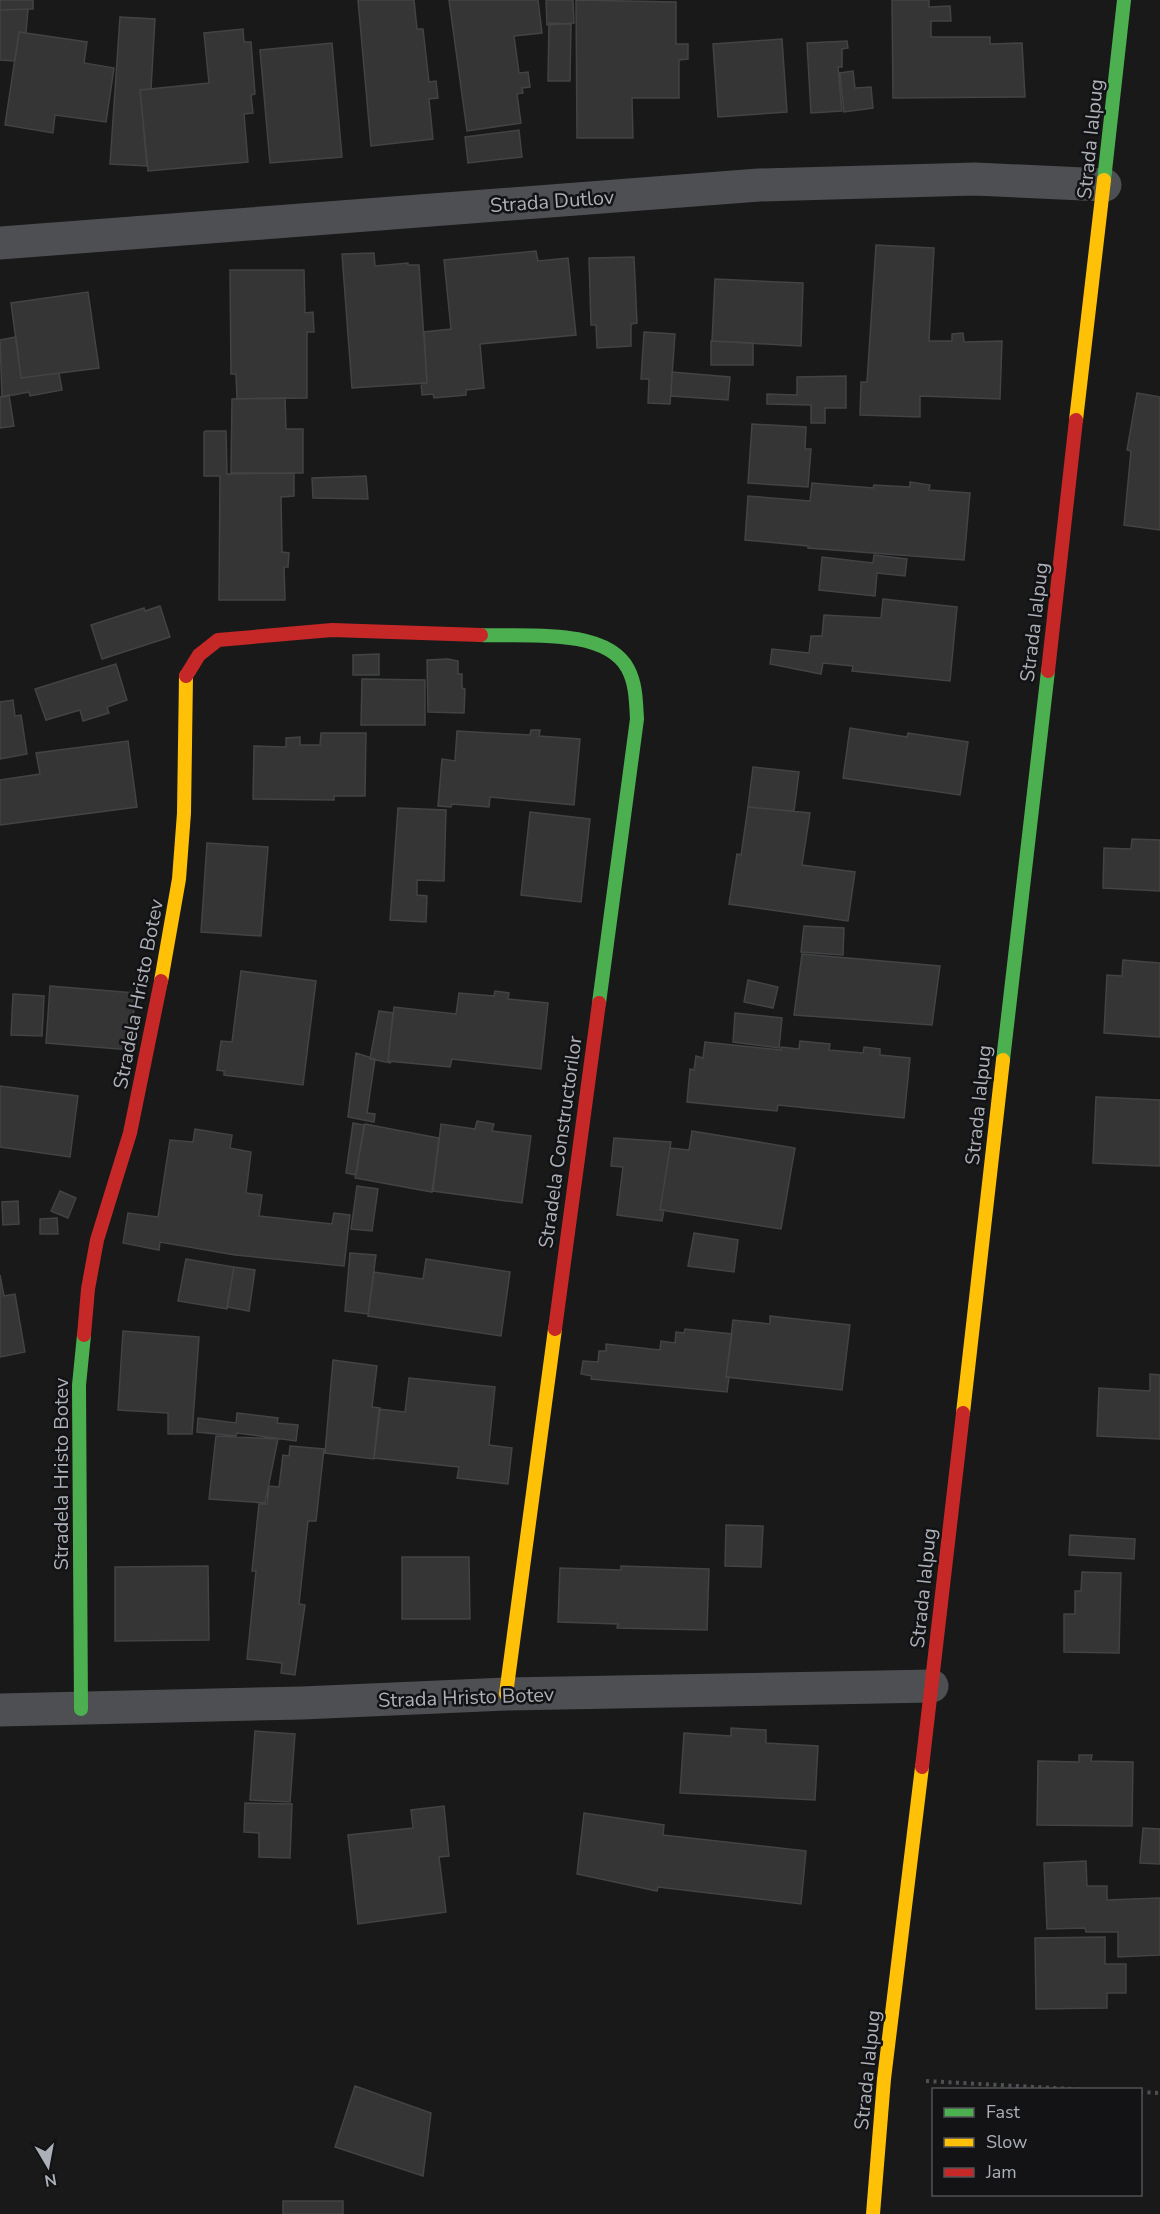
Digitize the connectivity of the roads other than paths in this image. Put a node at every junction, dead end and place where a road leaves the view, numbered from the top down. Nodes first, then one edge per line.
1 (1124, 0) edge
2 (1105, 185) junction
3 (0, 243) edge
4 (565, 639) joint
5 (932, 1686) junction
6 (506, 1694) junction
7 (81, 1709) junction
8 (0, 1710) edge
9 (873, 2214) edge

1 - 2 street, Strada Ialpug
2 - 3 street, Strada Dutlov
2 - 5 street, Strada Ialpug
4 - 6 street, Stradela Constructorilor
4 - 7 street, Stradela Hristo Botev
5 - 6 street, Strada Hristo Botev
5 - 9 street, Strada Ialpug
6 - 7 street, Strada Hristo Botev
7 - 8 street, Strada Hristo Botev

